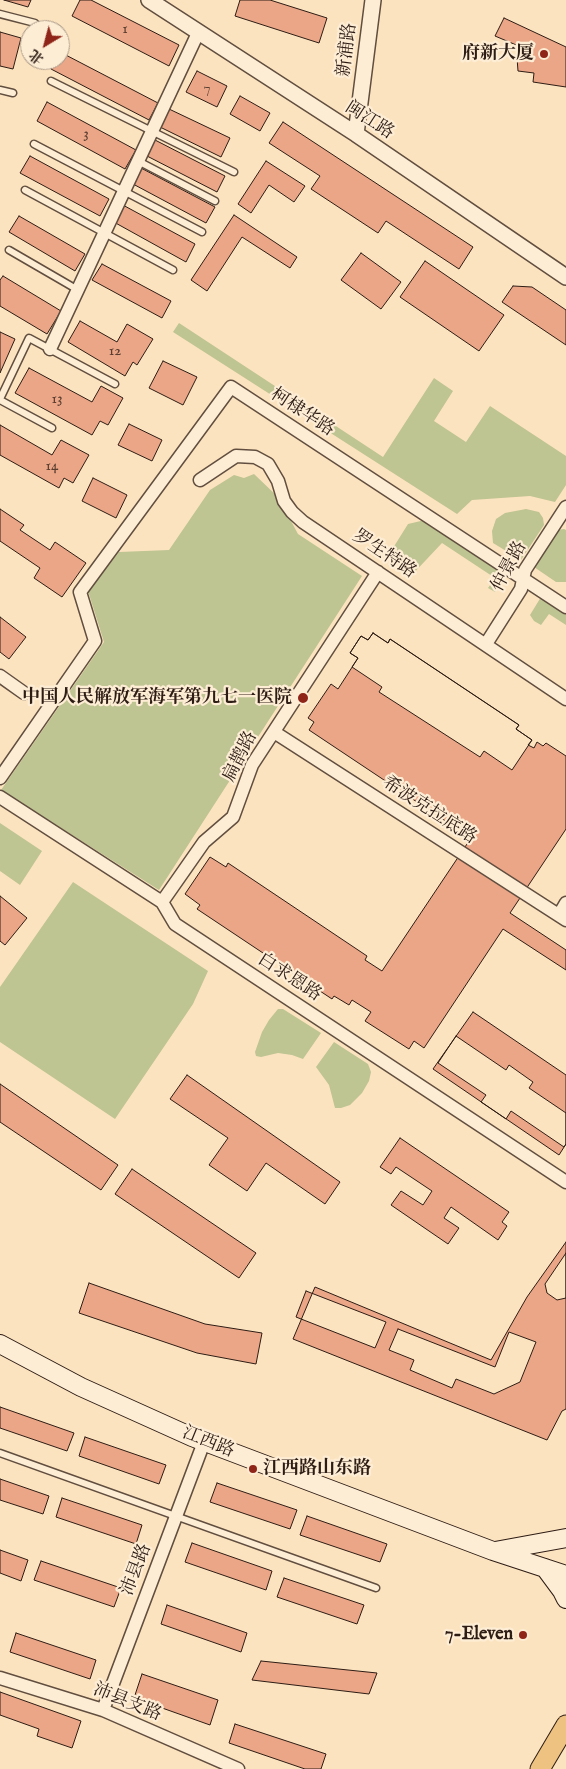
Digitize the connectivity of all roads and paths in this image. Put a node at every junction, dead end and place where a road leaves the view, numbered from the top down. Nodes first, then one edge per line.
1 (149, 0) edge
2 (373, 0) edge
3 (0, 14) edge
4 (23, 20) edge
5 (198, 33) junction
6 (51, 81) dead end
7 (0, 90) edge
8 (13, 93) dead end
9 (152, 132) junction
10 (356, 134) junction
11 (34, 144) dead end
12 (138, 161) junction
13 (234, 172) dead end
14 (25, 190) dead end
15 (124, 191) junction
16 (216, 201) dead end
17 (105, 232) junction
18 (202, 232) dead end
19 (9, 250) dead end
20 (173, 270) dead end
21 (566, 277) edge
22 (78, 290) junction
23 (50, 349) junction
24 (115, 384) dead end
25 (0, 399) edge
26 (52, 428) dead end
27 (200, 480) dead end
28 (566, 507) edge
29 (378, 572) junction
30 (523, 579) junction
31 (566, 607) edge
32 (486, 644) junction
33 (0, 676) edge
34 (24, 693) dead end
35 (566, 699) edge
36 (274, 732) junction
37 (0, 778) edge
38 (0, 797) edge
39 (162, 902) junction
40 (566, 903) edge
41 (562, 917) edge
42 (566, 1182) edge
43 (0, 1344) edge
44 (204, 1442) junction
45 (0, 1453) edge
46 (176, 1516) junction
47 (566, 1538) edge
48 (494, 1551) junction
49 (545, 1568) junction
50 (566, 1575) edge
51 (376, 1588) dead end
52 (566, 1599) edge
53 (0, 1678) edge
54 (103, 1710) junction
55 (566, 1725) edge
56 (238, 1769) edge
57 (540, 1769) edge

1 - 5 street, 闽江路
2 - 10 street, 新浦路
3 - 4 lane
5 - 9 street
5 - 10 street, 闽江路
6 - 9 lane
7 - 8 lane
9 - 12 street
9 - 13 lane
10 - 21 street, 闽江路
11 - 15 lane
12 - 15 street
12 - 16 lane
14 - 17 lane
15 - 17 street
15 - 18 lane
17 - 20 lane
17 - 22 street
19 - 22 lane
22 - 23 street
23 - 24 lane
23 - 25 lane
25 - 26 lane
27 - 29 street, 罗生特路
28 - 30 street, 仲景路
29 - 32 street, 罗生特路
29 - 36 street, 扁鹊路
30 - 31 street, 柯棣华路
30 - 32 street, 仲景路
30 - 37 street, 柯棣华路
32 - 35 street, 罗生特路
33 - 34 street
36 - 39 street, 扁鹊路
36 - 41 street, 希波克拉底路
38 - 39 street, 白求恩路
39 - 42 street, 白求恩路
40 - 41 street
43 - 44 main road, 江西路
44 - 46 street, 沛县路
44 - 48 main road, 江西路
45 - 46 lane
46 - 51 lane
46 - 54 street, 沛县路
47 - 48 main road
48 - 49 main road, 江西路
49 - 50 main road, 江西路
49 - 52 main road
53 - 54 street, 沛县支路
54 - 56 street, 沛县支路
55 - 57 main road

